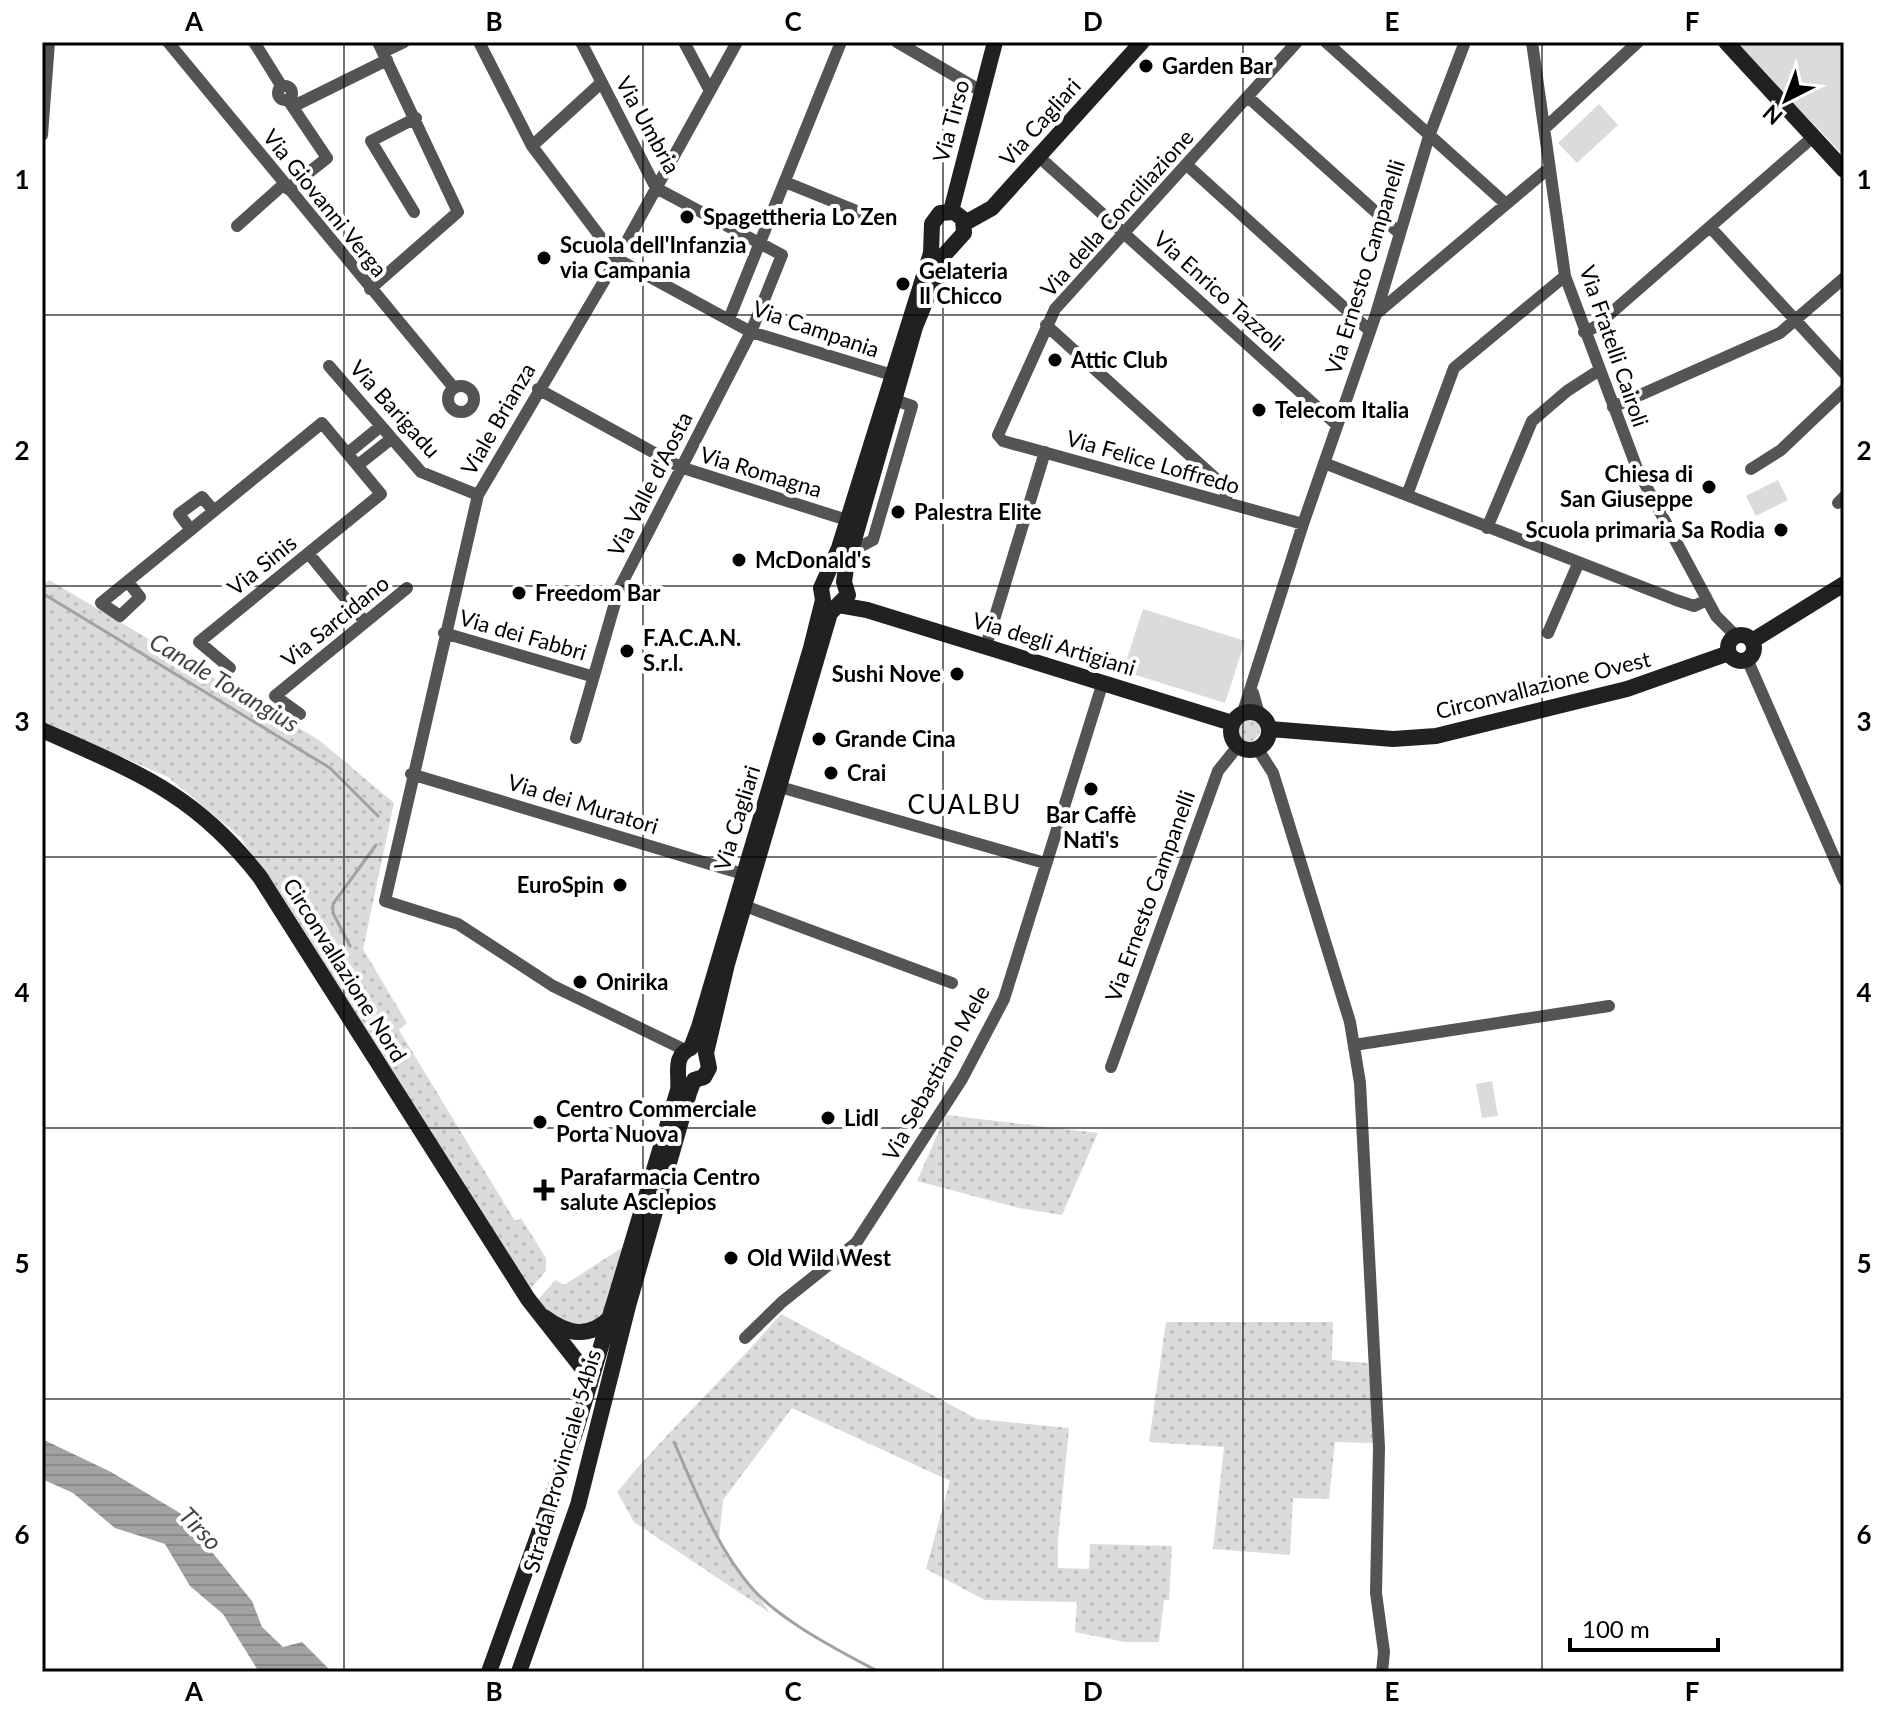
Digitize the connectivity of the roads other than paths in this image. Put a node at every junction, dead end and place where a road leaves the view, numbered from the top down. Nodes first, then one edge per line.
1 (49, 42) edge
2 (168, 42) edge
3 (254, 42) edge
4 (404, 42) edge
5 (479, 42) edge
6 (581, 42) edge
7 (684, 42) edge
8 (737, 42) edge
9 (841, 42) edge
10 (897, 42) edge
11 (995, 42) edge
12 (1142, 42) edge
13 (1297, 42) edge
14 (1326, 42) edge
15 (1465, 42) edge
16 (1532, 42) edge
17 (1638, 42) edge
18 (1726, 42) edge
19 (383, 52) edge
20 (601, 83) junction
21 (710, 91) junction
22 (981, 91) junction
23 (1248, 97) junction
24 (289, 99) junction
25 (416, 118) junction
26 (42, 125) edge
27 (1545, 128) junction
28 (42, 135) edge
29 (1429, 136) junction
30 (1813, 137) junction
31 (532, 146) junction
32 (1038, 156) junction
33 (1188, 166) junction
34 (1549, 168) junction
35 (1844, 170) edge
36 (785, 182) junction
37 (286, 187) junction
38 (656, 188) junction
39 (1506, 204) junction
40 (951, 211) junction
41 (414, 212) dead end
42 (869, 216) dead end
43 (965, 223) junction
44 (237, 226) dead end
45 (1710, 227) junction
46 (1398, 232) junction
47 (933, 233) junction
48 (1125, 233) junction
49 (956, 242) junction
50 (760, 243) junction
51 (782, 255) joint
52 (617, 259) junction
53 (1565, 276) junction
54 (1844, 278) edge
55 (370, 289) junction
56 (1376, 314) junction
57 (729, 319) junction
58 (1794, 323) junction
59 (1046, 325) junction
60 (1370, 331) junction
61 (751, 332) junction
62 (1584, 332) junction
63 (329, 366) dead end
64 (1598, 371) junction
65 (1844, 373) edge
66 (892, 375) junction
67 (454, 388) dead end
68 (538, 389) junction
69 (1844, 390) edge
70 (1613, 407) junction
71 (1337, 425) junction
72 (381, 426) junction
73 (998, 433) joint
74 (391, 439) junction
75 (1045, 452) junction
76 (348, 453) junction
77 (1324, 463) junction
78 (358, 465) junction
79 (680, 467) junction
80 (1751, 469) dead end
81 (478, 495) junction
82 (1407, 495) junction
83 (1227, 503) junction
84 (214, 511) junction
85 (847, 520) junction
86 (1303, 524) junction
87 (1487, 528) junction
88 (191, 530) junction
89 (309, 554) junction
90 (1578, 564) junction
91 (128, 582) dead end
92 (839, 583) junction
93 (1844, 584) edge
94 (407, 588) dead end
95 (1707, 600) junction
96 (832, 603) junction
97 (863, 608) junction
98 (365, 622) junction
99 (444, 633) junction
100 (1548, 633) dead end
101 (1744, 638) junction
102 (986, 646) junction
103 (1729, 653) junction
104 (1747, 659) junction
105 (230, 668) dead end
106 (591, 676) junction
107 (1103, 682) junction
108 (300, 714) dead end
109 (1245, 716) junction
110 (1269, 729) junction
111 (42, 730) edge
112 (576, 738) dead end
113 (1238, 746) junction
114 (1257, 748) junction
115 (411, 774) junction
116 (780, 787) junction
117 (1045, 863) junction
118 (743, 874) junction
119 (1844, 880) edge
120 (745, 906) junction
121 (952, 983) dead end
122 (1609, 1006) dead end
123 (1354, 1045) junction
124 (689, 1062) junction
125 (1111, 1067) dead end
126 (619, 1308) junction
127 (537, 1311) junction
128 (745, 1338) dead end
129 (590, 1384) junction
130 (489, 1672) edge
131 (519, 1672) edge
132 (1382, 1672) edge

1 - 26 street
2 - 37 street, Via Giovanni Verga
3 - 24 street
4 - 19 street
5 - 31 street, Via Campania
6 - 20 street, Via Umbria
7 - 21 street
8 - 21 street, Viale Brianza
9 - 36 street
10 - 22 street
11 - 22 main road, Via Tirso
12 - 32 main road, Via Cagliari
13 - 23 street, Via della Conciliazione
14 - 29 street
15 - 29 street, Via Ernesto Campanelli
16 - 27 street, Via Fratelli Cairoli
17 - 27 street
18 - 30 main road
19 - 24 street
19 - 25 street
20 - 31 street
20 - 38 street, Via Umbria
21 - 38 street, Viale Brianza
22 - 40 main road, Via Tirso
23 - 33 street, Via della Conciliazione
23 - 46 street
24 - 37 street
25 - 41 street
25 - 55 street
26 - 28 street
27 - 34 street, Via Fratelli Cairoli
29 - 39 street
29 - 46 street, Via Ernesto Campanelli
30 - 35 main road
30 - 45 street
31 - 52 street, Via Campania
32 - 43 main road, Via Cagliari
32 - 48 street, Via Enrico Tazzoli
33 - 48 street, Via della Conciliazione
33 - 60 street
34 - 39 street
34 - 53 street, Via Fratelli Cairoli
36 - 42 street
36 - 50 street
37 - 44 street
37 - 55 street, Via Giovanni Verga
38 - 50 street, Via Umbria
38 - 52 street, Viale Brianza
39 - 56 street
40 - 43 main road
40 - 47 main road
43 - 49 main road
45 - 58 street
45 - 62 street
46 - 56 street, Via Ernesto Campanelli
47 - 49 main road
47 - 66 main road, Via Cagliari
48 - 59 street, Via della Conciliazione
48 - 71 street, Via Enrico Tazzoli
49 - 92 main road, Via Cagliari
50 - 51 street, Via Umbria
50 - 57 street
51 - 61 street, Via Valle d'Aosta
52 - 57 street, Via Campania
52 - 68 street, Viale Brianza
53 - 62 street, Via Fratelli Cairoli
53 - 82 street
54 - 58 street
55 - 67 street, Via Giovanni Verga
56 - 60 street, Via Ernesto Campanelli
57 - 61 street, Via Campania
58 - 65 street
58 - 70 street
59 - 73 street, Via della Conciliazione
59 - 83 street
60 - 71 street, Via Ernesto Campanelli
61 - 66 street, Via Campania
61 - 79 street, Via Valle d'Aosta
62 - 64 street, Via Fratelli Cairoli
63 - 72 street, Via Barigadu
64 - 70 street, Via Fratelli Cairoli
64 - 87 street
66 - 85 main road, Via Cagliari
68 - 79 street, Via Romagna
68 - 81 street, Viale Brianza
69 - 80 street
70 - 95 street, Via Fratelli Cairoli
71 - 77 street, Via Ernesto Campanelli
72 - 74 street, Via Barigadu
72 - 76 street
73 - 75 street, Via Felice Loffredo
74 - 78 street
74 - 81 street, Via Barigadu
75 - 83 street, Via Felice Loffredo
75 - 102 street
76 - 78 street
76 - 84 street
77 - 82 street
77 - 86 street, Via Ernesto Campanelli
78 - 89 street, Via Sinis
79 - 85 street, Via Romagna
79 - 106 street, Via Valle d'Aosta
81 - 99 street, Viale Brianza
82 - 87 street
83 - 86 street, Via Felice Loffredo
84 - 88 street
84 - 88 street
85 - 92 main road, Via Cagliari
86 - 109 street, Via Ernesto Campanelli
87 - 90 street
88 - 91 street
89 - 98 street
89 - 105 street, Via Sinis
90 - 95 street
90 - 100 street
92 - 96 main road, Via Cagliari
92 - 96 main road, Via Cagliari
92 - 97 main road
93 - 101 main road
94 - 98 street, Via Sarcidano
95 - 101 street, Via Fratelli Cairoli
96 - 97 main road, Via degli Artigiani
96 - 116 main road, Via Cagliari
96 - 118 main road, Via Cagliari
97 - 102 main road, Via degli Artigiani
98 - 108 street, Via Sarcidano
99 - 106 street, Via dei Fabbri
99 - 115 street, Viale Brianza
101 - 103 main road
101 - 104 main road
102 - 107 main road, Via degli Artigiani
103 - 104 main road
103 - 110 main road, Circonvallazione Ovest
104 - 119 street
106 - 112 street, Via Valle d'Aosta
107 - 109 main road, Via degli Artigiani
107 - 117 street, Via Sebastiano Mele
109 - 110 main road
109 - 113 main road
110 - 114 main road
111 - 127 main road, Circonvallazione Nord
113 - 114 main road
113 - 125 street, Via Ernesto Campanelli
114 - 123 street
115 - 118 street, Via dei Muratori
115 - 124 street, Viale Brianza
116 - 117 street
116 - 120 main road, Via Cagliari
117 - 128 street, Via Sebastiano Mele
118 - 124 main road, Via Cagliari
120 - 121 street
120 - 124 main road, Via Cagliari
122 - 123 street
123 - 132 street
124 - 126 main road, Via Cagliari
126 - 127 main road, Circonvallazione Nord
126 - 129 main road
126 - 131 main road, Strada Provinciale 54bis
127 - 129 main road, Circonvallazione Nord
129 - 130 main road

